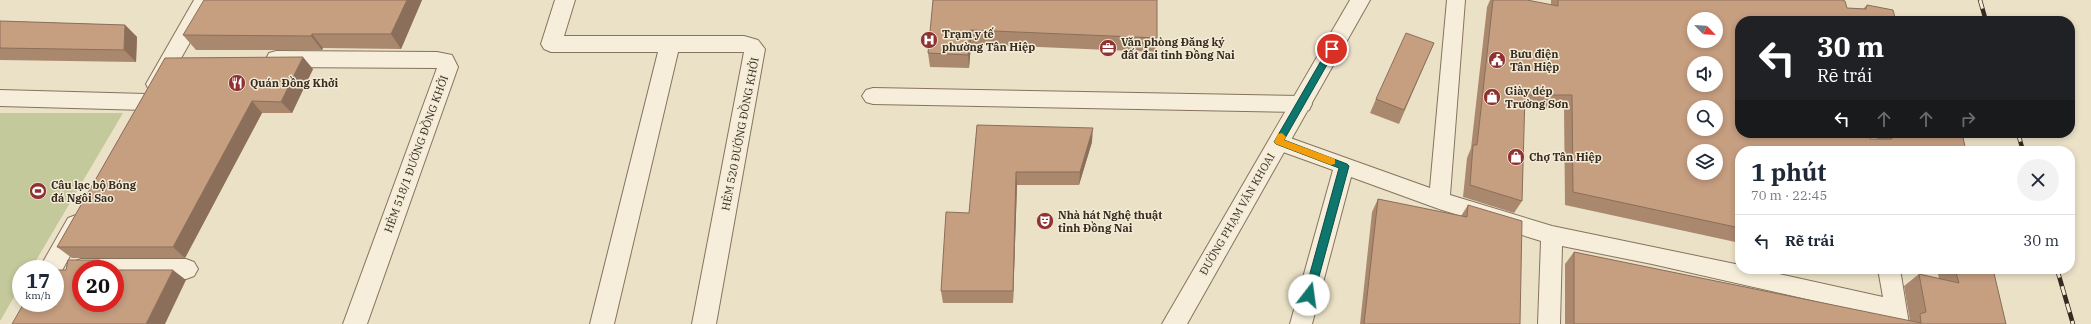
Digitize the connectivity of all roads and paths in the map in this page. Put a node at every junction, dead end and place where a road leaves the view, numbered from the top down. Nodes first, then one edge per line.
1 (204, 0) edge
2 (566, 0) edge
3 (1360, 0) edge
4 (1456, 0) edge
5 (670, 44) junction
6 (171, 59) junction
7 (194, 59) edge
8 (257, 59) edge
9 (873, 96) dead end
10 (0, 98) edge
11 (146, 102) junction
12 (1301, 104) junction
13 (135, 122) edge
14 (1279, 142) junction
15 (1344, 166) junction
16 (1439, 200) junction
17 (85, 209) edge
18 (1552, 235) junction
19 (56, 260) edge
20 (64, 269) edge
21 (186, 269) dead end
22 (1890, 274) edge
23 (1897, 317) edge
24 (355, 324) edge
25 (602, 324) edge
26 (704, 324) edge
27 (1174, 324) edge
28 (1301, 324) edge
29 (1549, 324) edge

1 - 6 street
2 - 5 street, HẺM 520 ĐƯỜNG ĐỒNG KHỞI
3 - 12 street, ĐƯỜNG PHẠM VĂN KHOAI
4 - 16 lane
5 - 25 street
5 - 26 street, HẺM 520 ĐƯỜNG ĐỒNG KHỞI
6 - 7 street
6 - 11 street
8 - 24 street, HẺM 518/1 ĐƯỜNG ĐỒNG KHỞI
9 - 12 street
10 - 11 street
11 - 13 street
12 - 14 street, ĐƯỜNG PHẠM VĂN KHOAI
14 - 15 lane
14 - 27 street, ĐƯỜNG PHẠM VĂN KHOAI
15 - 16 lane
15 - 28 lane
16 - 18 lane
17 - 19 street
18 - 23 lane
18 - 29 lane
20 - 21 street
22 - 23 lane

